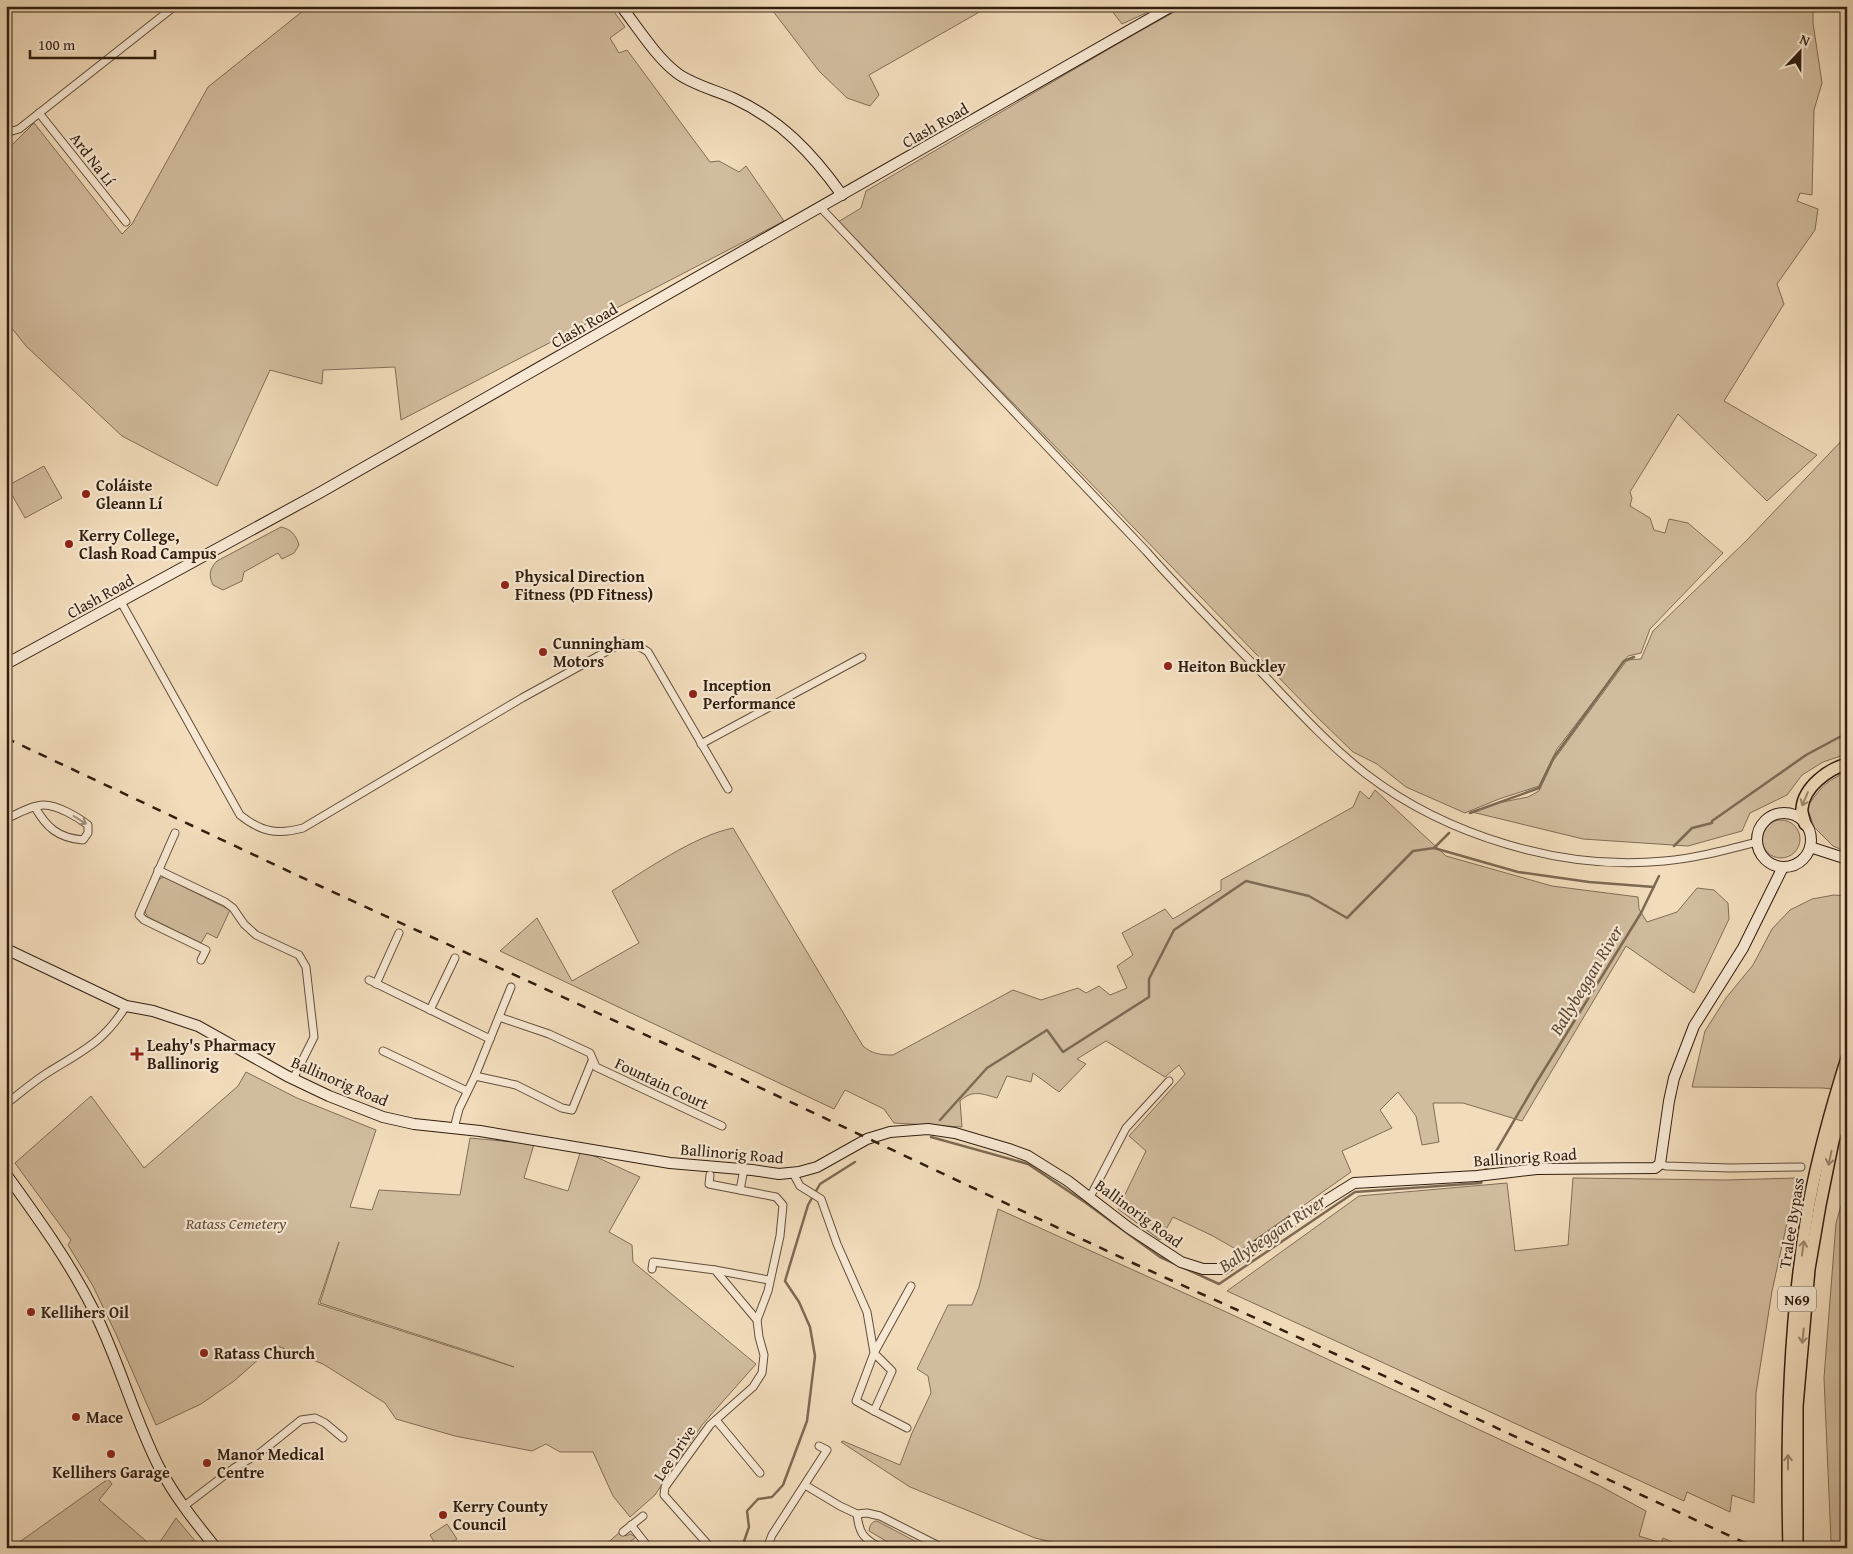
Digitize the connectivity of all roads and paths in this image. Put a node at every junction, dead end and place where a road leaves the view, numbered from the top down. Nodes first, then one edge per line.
1 (175, 6) edge
2 (621, 6) edge
3 (1172, 6) edge
4 (164, 10) edge
5 (39, 113) junction
6 (6, 130) edge
7 (842, 195) junction
8 (820, 208) junction
9 (126, 222) dead end
10 (121, 602) junction
11 (862, 657) dead end
12 (6, 664) edge
13 (701, 744) junction
14 (1847, 764) edge
15 (728, 789) dead end
16 (35, 807) junction
17 (6, 819) edge
18 (1805, 824) junction
19 (175, 833) dead end
20 (1757, 842) junction
21 (1810, 846) junction
22 (1847, 860) edge
23 (1783, 867) junction
24 (158, 870) junction
25 (400, 933) dead end
26 (6, 949) edge
27 (455, 958) dead end
28 (201, 960) dead end
29 (511, 987) dead end
30 (126, 1006) junction
31 (430, 1010) junction
32 (499, 1017) junction
33 (490, 1039) junction
34 (383, 1051) dead end
35 (1847, 1058) edge
36 (592, 1061) junction
37 (475, 1076) junction
38 (293, 1078) junction
39 (1169, 1081) dead end
40 (467, 1091) junction
41 (1847, 1094) edge
42 (6, 1104) edge
43 (722, 1126) dead end
44 (454, 1128) junction
45 (1660, 1164) junction
46 (1801, 1167) dead end
47 (744, 1169) junction
48 (794, 1173) junction
49 (6, 1174) edge
50 (710, 1175) dead end
51 (740, 1190) junction
52 (1090, 1197) junction
53 (652, 1269) dead end
54 (715, 1270) junction
55 (769, 1280) junction
56 (911, 1286) dead end
57 (757, 1320) junction
58 (874, 1353) junction
59 (874, 1411) junction
60 (716, 1420) junction
61 (907, 1428) dead end
62 (343, 1438) dead end
63 (819, 1446) dead end
64 (760, 1473) dead end
65 (805, 1485) junction
66 (183, 1507) junction
67 (857, 1514) junction
68 (643, 1516) dead end
69 (631, 1525) junction
70 (623, 1532) dead end
71 (1792, 1547) edge
72 (216, 1548) edge
73 (648, 1548) edge
74 (711, 1548) edge
75 (767, 1548) edge
76 (881, 1548) edge
77 (943, 1548) edge

1 - 4 street
2 - 7 street
3 - 7 street, Clash Road
4 - 5 street
5 - 6 street
5 - 9 street, Ard Na Lí
7 - 8 street, Clash Road
8 - 10 street, Clash Road
8 - 20 street
10 - 12 street, Clash Road
10 - 13 street
11 - 13 street
13 - 15 street
14 -> 18 main road
16 -> 16 street
16 - 17 street
18 - 20 street
18 - 21 street
19 - 24 street
20 - 23 street
21 - 22 street
21 - 23 street
23 - 45 street
24 - 28 street
24 - 38 street
25 - 31 street
26 - 30 street, Ballinorig Road
27 - 31 street
29 - 32 street
30 - 38 street, Ballinorig Road
30 - 42 street
31 - 33 street
32 - 33 street
32 - 36 street, Fountain Court
33 - 37 street
34 - 40 street
71 -> 35 main road, Tralee Bypass / N69
36 - 37 street, Fountain Court
36 - 43 street, Fountain Court
37 - 40 street
38 - 44 street, Ballinorig Road
39 - 52 street
40 - 44 street
41 -> 71 main road, Tralee Bypass / N69
44 - 47 street, Ballinorig Road
45 - 46 street, Ballinorig Road
45 - 52 street, Ballinorig Road
47 - 48 street, Ballinorig Road
47 - 51 street
48 - 52 street, Ballinorig Road
48 - 58 street
49 - 66 street
50 - 51 street
51 - 55 street
53 - 54 street
54 - 55 street
54 - 57 street
55 - 57 street
56 - 58 street
57 - 60 street, Lee Drive
58 - 59 street
58 - 59 street
59 - 61 street
60 - 64 street, Lee Drive
60 - 74 street, Lee Drive
62 - 66 street
63 - 65 street
65 - 67 street
65 - 75 street
66 - 72 street
67 - 76 street
67 - 77 street
68 - 69 street
69 - 70 street
69 - 73 street

